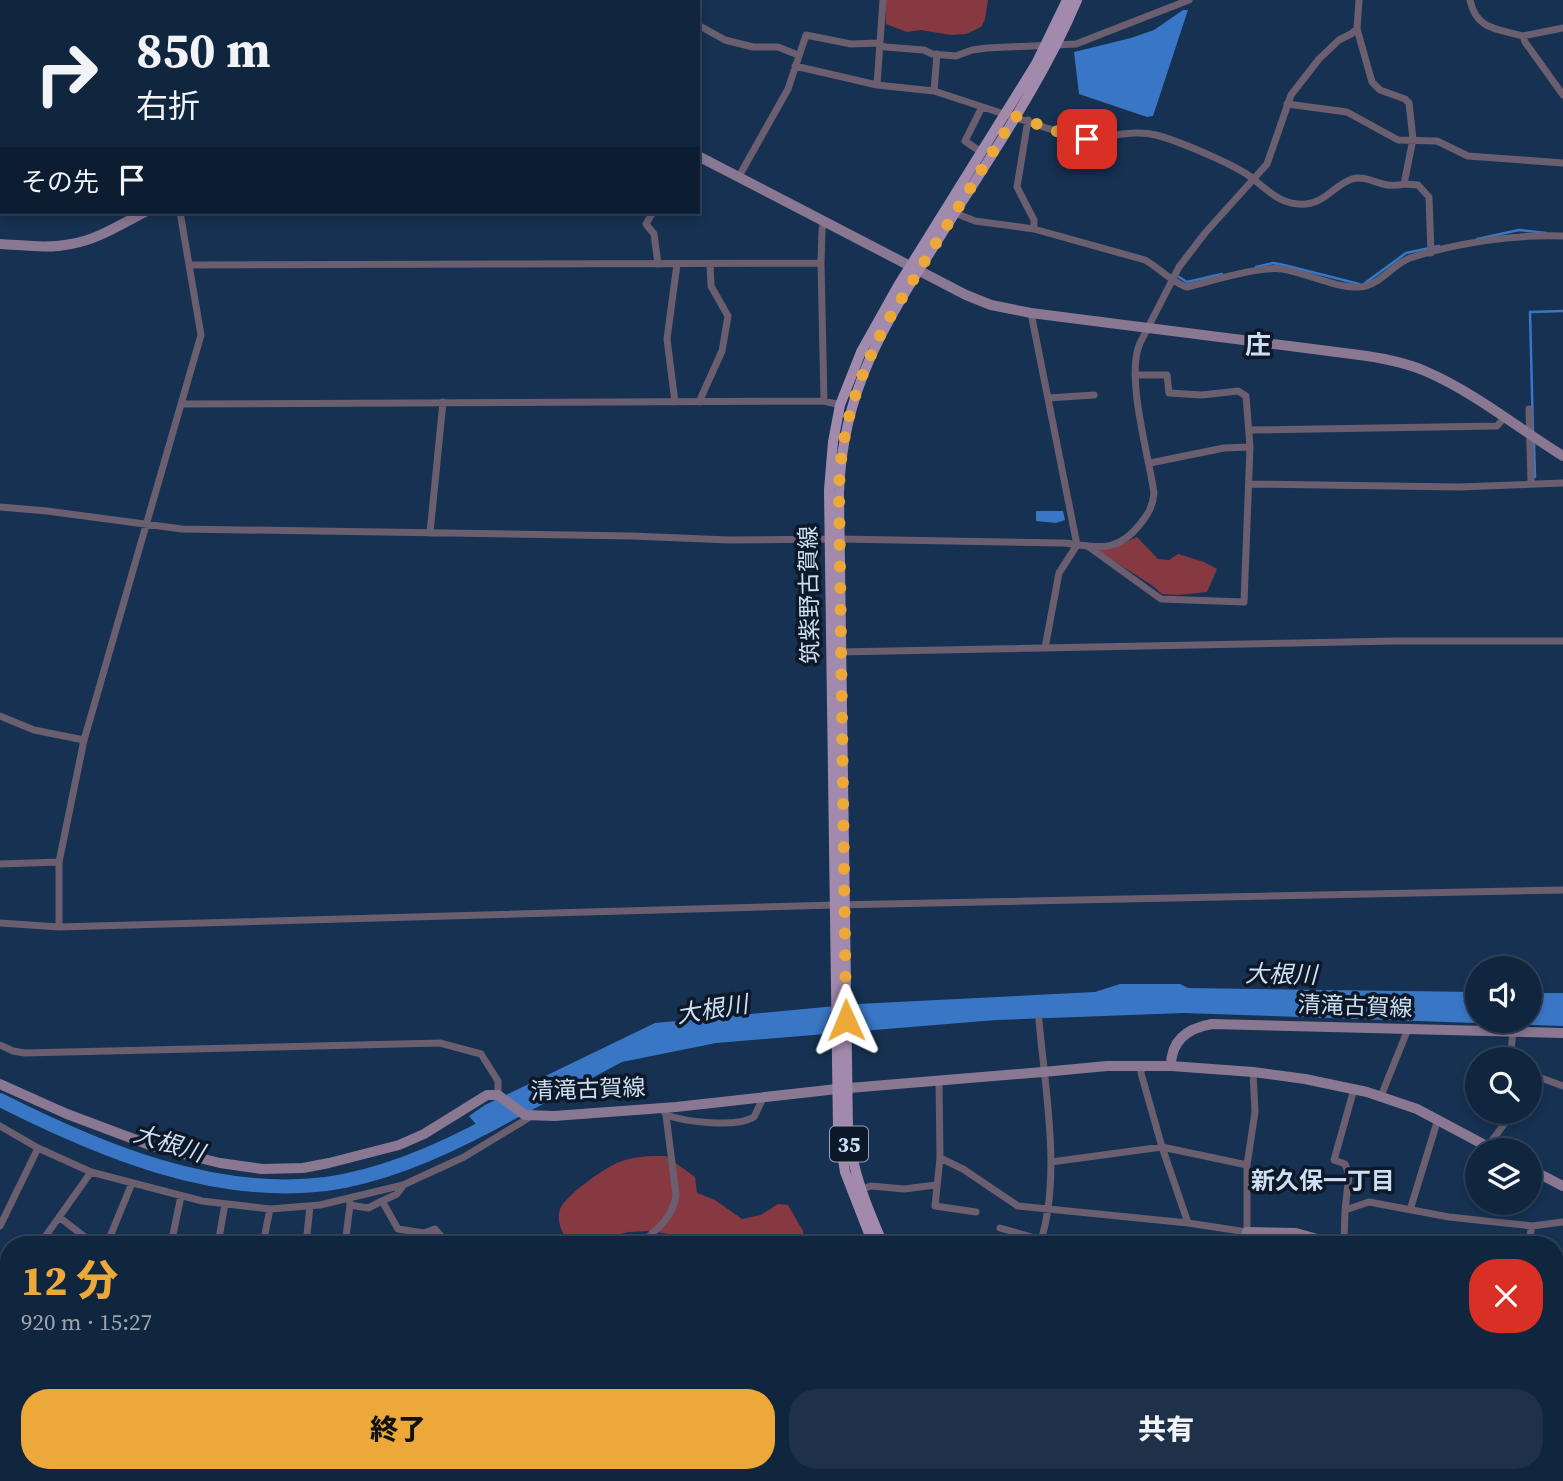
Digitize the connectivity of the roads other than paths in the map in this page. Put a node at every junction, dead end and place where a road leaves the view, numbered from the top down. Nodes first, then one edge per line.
1 (883, 0) edge
2 (1067, 0) edge
3 (1077, 0) edge
4 (1189, 0) edge
5 (1359, 0) edge
6 (1471, 0) edge
7 (700, 26) edge
8 (1563, 28) edge
9 (1356, 29) junction
10 (1523, 36) junction
11 (881, 45) junction
12 (1052, 45) junction
13 (937, 54) junction
14 (799, 55) junction
15 (795, 66) junction
16 (877, 85) junction
17 (934, 91) junction
18 (1563, 95) edge
19 (1287, 104) junction
20 (982, 107) junction
21 (1010, 114) junction
22 (1028, 120) junction
23 (1413, 139) junction
24 (981, 152) junction
25 (700, 157) edge
26 (1563, 163) edge
27 (738, 178) junction
28 (1255, 180) junction
29 (1404, 184) junction
30 (955, 213) junction
31 (141, 214) edge
32 (180, 214) edge
33 (652, 214) edge
34 (824, 221) junction
35 (1034, 229) junction
36 (1563, 236) edge
37 (0, 244) edge
38 (1431, 253) junction
39 (821, 263) junction
40 (658, 264) junction
41 (677, 264) junction
42 (710, 264) junction
43 (191, 265) junction
44 (915, 268) junction
45 (1173, 279) junction
46 (1031, 313) junction
47 (1149, 328) junction
48 (1135, 375) junction
49 (1094, 394) dead end
50 (1048, 398) junction
51 (824, 401) junction
52 (443, 402) junction
53 (675, 402) junction
54 (699, 402) junction
55 (181, 404) junction
56 (840, 405) junction
57 (1529, 409) dead end
58 (1504, 418) junction
59 (1250, 430) junction
60 (1530, 435) junction
61 (1251, 447) junction
62 (1563, 456) edge
63 (1150, 463) junction
64 (1531, 483) junction
65 (1563, 483) edge
66 (1250, 484) junction
67 (0, 507) edge
68 (146, 524) junction
69 (430, 533) junction
70 (834, 540) junction
71 (1077, 545) junction
72 (1089, 546) junction
73 (1563, 640) edge
74 (1045, 649) junction
75 (836, 653) junction
76 (0, 716) edge
77 (84, 740) junction
78 (59, 862) junction
79 (0, 864) edge
80 (1563, 890) edge
81 (840, 905) junction
82 (0, 923) edge
83 (59, 927) junction
84 (1039, 1020) dead end
85 (1408, 1029) junction
86 (1465, 1031) edge
87 (1542, 1033) edge
88 (1563, 1033) edge
89 (0, 1045) edge
90 (1141, 1065) junction
91 (1171, 1066) junction
92 (1043, 1072) junction
93 (1253, 1072) junction
94 (1542, 1078) edge
95 (939, 1080) junction
96 (0, 1084) edge
97 (1563, 1086) edge
98 (842, 1088) junction
99 (1354, 1089) junction
100 (500, 1096) junction
101 (764, 1096) junction
102 (1381, 1096) junction
103 (664, 1112) junction
104 (527, 1116) junction
105 (1438, 1119) junction
106 (0, 1126) edge
107 (1473, 1138) edge
108 (1162, 1147) junction
109 (38, 1148) junction
110 (940, 1158) junction
111 (1051, 1162) junction
112 (1247, 1165) junction
113 (91, 1172) junction
114 (1542, 1175) edge
115 (132, 1182) junction
116 (403, 1185) junction
117 (936, 1185) junction
118 (1563, 1186) edge
119 (860, 1190) junction
120 (181, 1196) junction
121 (382, 1201) junction
122 (350, 1202) junction
123 (225, 1204) junction
124 (310, 1206) junction
125 (270, 1209) junction
126 (1047, 1210) junction
127 (1345, 1210) junction
128 (1410, 1210) junction
129 (976, 1212) dead end
130 (59, 1217) junction
131 (1563, 1222) edge
132 (1188, 1223) junction
133 (0, 1226) edge
134 (1532, 1226) junction
135 (1000, 1228) dead end
136 (1273, 1231) junction
137 (1247, 1232) junction
138 (652, 1233) junction
139 (46, 1236) edge
140 (84, 1236) edge
141 (110, 1236) edge
142 (173, 1236) edge
143 (219, 1236) edge
144 (265, 1236) edge
145 (307, 1236) edge
146 (345, 1236) edge
147 (441, 1236) edge
148 (649, 1236) edge
149 (654, 1236) edge
150 (870, 1236) edge
151 (880, 1236) edge
152 (1023, 1236) edge
153 (1042, 1236) edge
154 (1272, 1236) edge
155 (1308, 1236) edge
156 (1344, 1236) edge
157 (1530, 1236) edge

1 - 11 street
2 - 12 main road, 筑紫野古賀線 / 35
3 - 12 main road, 筑紫野古賀線 / 35
4 - 12 street
5 - 9 street
6 - 10 street
7 - 14 street
8 - 10 street
9 - 19 street
9 - 23 street
10 - 18 street
11 - 13 street
11 - 14 street
11 - 16 street
12 - 13 street
12 - 21 main road, 筑紫野古賀線 / 35
13 - 17 street
14 - 15 street
15 - 16 street
15 - 27 street
16 - 17 street
17 - 20 street
19 - 23 street
19 - 28 street
20 - 21 street
20 - 24 street
21 - 22 street
21 - 24 main road, 筑紫野古賀線 / 35
21 - 30 main road, 筑紫野古賀線 / 35
22 - 28 street
22 - 35 street
23 - 26 street
23 - 29 street
24 - 44 main road, 筑紫野古賀線 / 35
25 - 27 main road
27 - 34 main road
28 - 29 street
28 - 45 street
29 - 38 street
30 - 35 street
30 - 44 main road, 筑紫野古賀線 / 35
31 - 37 main road
32 - 43 street
33 - 40 street
34 - 39 street
34 - 44 main road
35 - 45 street
36 - 38 street
38 - 45 street
39 - 42 street
39 - 51 street
40 - 41 street
40 - 43 street
41 - 42 street
41 - 53 street
42 - 54 street
43 - 55 street
44 - 46 main road
44 - 56 main road, 筑紫野古賀線 / 35
44 - 70 main road, 筑紫野古賀線 / 35
45 - 47 street
46 - 47 main road
46 - 50 street
47 - 48 street
47 - 58 main road
48 - 59 street
48 - 63 street
49 - 50 street
50 - 71 street
51 - 54 street
51 - 56 street
52 - 53 street
52 - 55 street
52 - 69 street
53 - 54 street
55 - 68 street
56 - 70 main road, 筑紫野古賀線 / 35
57 - 60 street
58 - 59 street
58 - 60 main road
59 - 61 street
60 - 62 main road
60 - 64 street
61 - 63 street
61 - 66 street
63 - 72 street
64 - 65 street
64 - 66 street
66 - 72 street
67 - 68 street
68 - 69 street
68 - 77 street
69 - 70 street
70 - 71 street
70 - 75 main road, 筑紫野古賀線 / 35
71 - 72 street
71 - 74 street
73 - 74 street
74 - 75 street
75 - 81 main road, 筑紫野古賀線 / 35
76 - 77 street
77 - 78 street
78 - 79 street
78 - 83 street
80 - 81 street
81 - 83 street
81 - 98 main road, 筑紫野古賀線 / 35
82 - 83 street
84 - 92 street
85 - 86 main road, 清滝古賀線
85 - 91 main road, 清滝古賀線
85 - 102 street
87 - 88 main road, 清滝古賀線
89 - 100 street
90 - 91 main road, 清滝古賀線
90 - 92 main road, 清滝古賀線
90 - 108 street
91 - 93 main road, 清滝古賀線
92 - 95 main road, 清滝古賀線
92 - 111 street
93 - 99 main road, 清滝古賀線
93 - 112 street
94 - 97 street
95 - 98 main road, 清滝古賀線
95 - 110 street
96 - 100 main road, 清滝古賀線
98 - 101 main road, 清滝古賀線
98 - 119 main road, 筑紫野古賀線 / 35
98 - 150 main road, 筑紫野古賀線 / 35
99 - 102 main road, 清滝古賀線
99 - 127 street
100 - 104 main road, 清滝古賀線
101 - 103 main road, 清滝古賀線
101 - 103 street
102 - 105 main road, 清滝古賀線
103 - 104 main road, 清滝古賀線
103 - 138 street
104 - 116 street
105 - 107 main road, 清滝古賀線
105 - 128 street
106 - 109 street
108 - 111 street
108 - 112 street
108 - 132 street
109 - 113 street
109 - 133 street
110 - 117 street
110 - 126 street
111 - 126 street
112 - 137 street
113 - 115 street
113 - 130 street
114 - 118 main road
115 - 120 street
115 - 141 street
116 - 121 street
116 - 122 street
117 - 119 street
117 - 129 street
119 - 151 main road, 筑紫野古賀線 / 35
120 - 123 street
120 - 142 street
121 - 122 street
121 - 147 street
122 - 124 street
122 - 146 street
123 - 125 street
123 - 143 street
124 - 125 street
124 - 145 street
125 - 144 street
126 - 132 street
126 - 153 street
127 - 128 street
127 - 156 street
128 - 134 street
130 - 139 street
130 - 140 street
131 - 134 street
132 - 137 street
134 - 157 street
135 - 152 street
136 - 137 main road
136 - 154 street
136 - 155 main road
138 - 148 street
138 - 149 street

